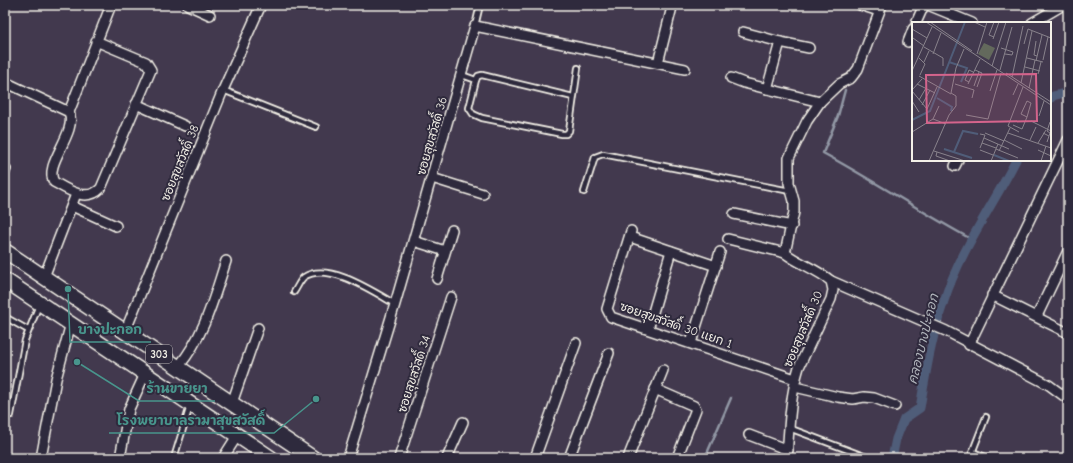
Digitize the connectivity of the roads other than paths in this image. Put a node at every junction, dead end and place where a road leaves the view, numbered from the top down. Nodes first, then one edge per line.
1 (111, 5) edge
2 (188, 5) edge
3 (261, 5) edge
4 (480, 5) edge
5 (860, 5) edge
6 (924, 5) edge
7 (928, 5) edge
8 (1063, 5) edge
9 (672, 7) dead end
10 (880, 8) edge
11 (210, 15) dead end
12 (916, 22) edge
13 (970, 22) edge
14 (1034, 22) edge
15 (475, 26) junction
16 (743, 32) dead end
17 (912, 32) edge
18 (96, 41) junction
19 (780, 42) junction
20 (908, 42) dead end
21 (809, 48) dead end
22 (658, 63) junction
23 (578, 68) dead end
24 (685, 69) dead end
25 (462, 75) junction
26 (731, 78) dead end
27 (476, 80) junction
28 (5, 82) edge
29 (767, 89) junction
30 (223, 90) junction
31 (573, 97) junction
32 (820, 102) junction
33 (136, 104) junction
34 (69, 112) junction
35 (185, 126) dead end
36 (316, 127) dead end
37 (1068, 140) edge
38 (5, 164) edge
39 (5, 178) edge
40 (432, 178) junction
41 (790, 191) junction
42 (584, 192) dead end
43 (76, 194) junction
44 (483, 194) dead end
45 (72, 206) junction
46 (734, 214) dead end
47 (116, 226) dead end
48 (792, 226) junction
49 (452, 230) dead end
50 (728, 239) dead end
51 (414, 241) junction
52 (5, 251) edge
53 (672, 251) junction
54 (1068, 251) edge
55 (445, 252) junction
56 (720, 252) dead end
57 (785, 253) junction
58 (226, 261) dead end
59 (716, 266) junction
60 (44, 277) junction
61 (438, 279) dead end
62 (5, 280) edge
63 (831, 281) junction
64 (294, 292) dead end
65 (992, 294) junction
66 (451, 297) dead end
67 (40, 303) junction
68 (395, 304) junction
69 (1037, 316) junction
70 (5, 317) edge
71 (71, 323) junction
72 (258, 328) dead end
73 (648, 329) junction
74 (28, 330) junction
75 (125, 332) junction
76 (1068, 333) edge
77 (576, 343) dead end
78 (691, 343) junction
79 (969, 345) junction
80 (609, 353) dead end
81 (179, 366) junction
82 (663, 370) dead end
83 (145, 374) junction
84 (795, 383) junction
85 (655, 389) junction
86 (1068, 399) edge
87 (232, 403) junction
88 (191, 404) junction
89 (895, 406) dead end
90 (11, 415) dead end
91 (986, 417) dead end
92 (462, 422) dead end
93 (788, 428) junction
94 (749, 435) dead end
95 (237, 436) junction
96 (972, 452) junction
97 (787, 454) edge
98 (41, 458) edge
99 (120, 458) edge
100 (174, 458) edge
101 (223, 458) edge
102 (271, 458) edge
103 (313, 458) edge
104 (348, 458) edge
105 (399, 458) edge
106 (447, 458) edge
107 (535, 458) edge
108 (569, 458) edge
109 (628, 458) edge
110 (676, 458) edge
111 (869, 458) edge
112 (970, 458) edge
113 (988, 458) edge

1 - 18 street
2 - 11 street
3 - 30 street, ซอยสุขสวัสดิ์ 38
4 - 15 lane
5 - 10 street
6 - 12 street
7 - 13 street
8 - 14 street
9 - 22 street
10 - 32 street
15 - 22 street
15 - 25 street, ซอยสุขสวัสดิ์ 36
16 - 19 street
17 - 20 street
18 - 33 street
18 - 34 street
19 - 21 street
19 - 29 street
22 - 24 street
23 - 31 lane
25 - 27 lane
25 - 40 street, ซอยสุขสวัสดิ์ 36
26 - 29 street
27 - 31 lane
27 - 31 lane
28 - 34 street
29 - 32 street
30 - 36 lane
30 - 75 street, ซอยสุขสวัสดิ์ 38
32 - 41 street
33 - 35 street
33 - 43 street
34 - 43 street
37 - 65 street
38 - 39 lane
40 - 44 street
40 - 51 street, ซอยสุขสวัสดิ์ 36
41 - 42 lane
41 - 48 street
43 - 45 street
45 - 47 street
45 - 60 street
46 - 48 street
48 - 57 street
49 - 55 street
50 - 57 street, ซอยสุขสวัสดิ์ 30
51 - 55 street
51 - 68 street, ซอยสุขสวัสดิ์ 36
52 - 60 main road, 303
53 - 59 street
53 - 73 street
53 - 73 street, ซอยสุขสวัสดิ์ 30 แยก 1
54 - 69 street
55 - 61 street
56 - 59 street
57 - 63 street, ซอยสุขสวัสดิ์ 30
58 - 81 street
59 - 78 street
60 - 75 main road, 303
62 - 67 main road, 303
63 - 79 street
63 - 84 street, ซอยสุขสวัสดิ์ 30
64 - 68 lane
65 - 69 street
65 - 79 street
66 - 105 street, ซอยสุขสวัสดิ์ 34
67 - 71 main road, 303
67 - 74 lane
68 - 104 street, ซอยสุขสวัสดิ์ 36
69 - 76 street
70 - 74 lane
71 - 83 main road, 303
71 - 98 street
72 - 87 street
73 - 78 street, ซอยสุขสวัสดิ์ 30 แยก 1
74 - 90 lane
75 - 81 main road, 303
77 - 107 street
78 - 84 street, ซอยสุขสวัสดิ์ 30 แยก 1
79 - 86 street
80 - 108 street
81 - 87 main road, 303
82 - 85 street
83 - 88 main road, 303
83 - 99 street
84 - 89 street, ซอยสุขสวัสดิ์ 30 แยก 1
84 - 93 street, ซอยสุขสวัสดิ์ 30
85 - 109 street
85 - 110 street
87 - 103 main road, 303
88 - 95 main road, 303
88 - 100 lane
91 - 96 lane
92 - 106 street
93 - 97 street, ซอยสุขสวัสดิ์ 30
93 - 111 lane
94 - 97 street
95 - 101 street
95 - 102 main road, 303
96 - 112 lane
96 - 113 lane

